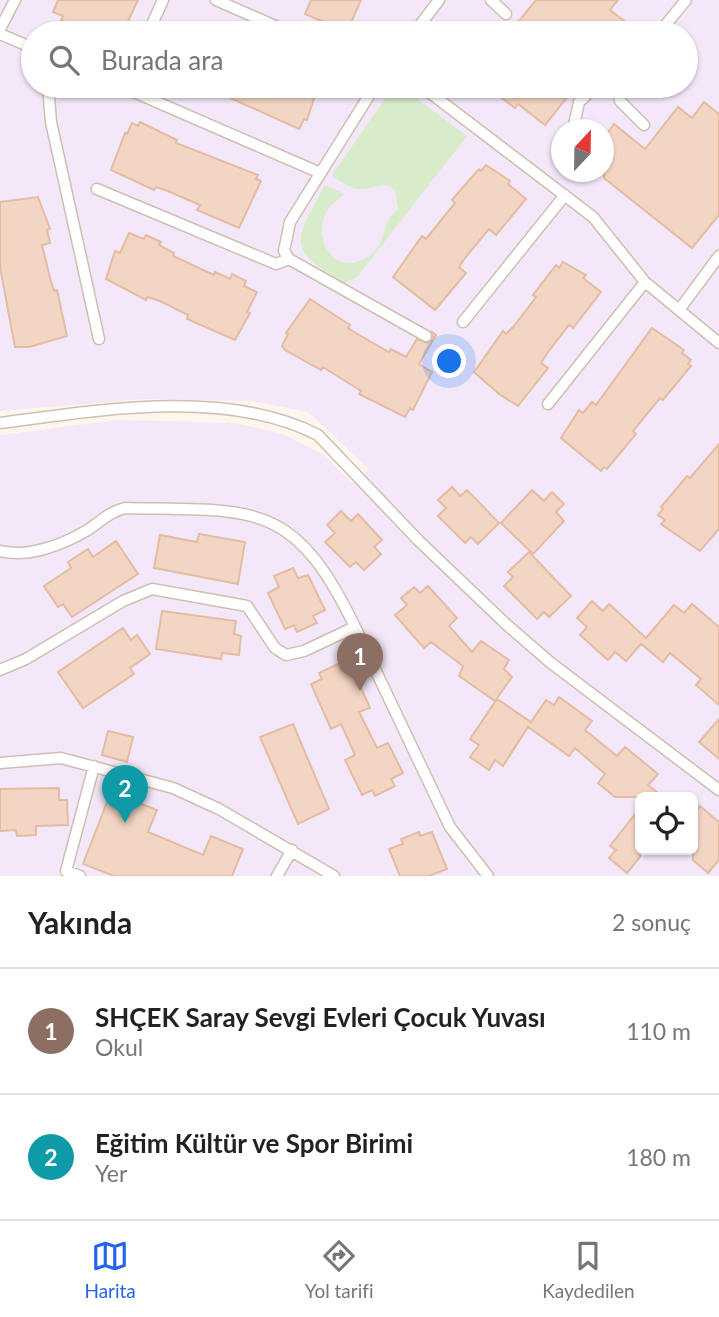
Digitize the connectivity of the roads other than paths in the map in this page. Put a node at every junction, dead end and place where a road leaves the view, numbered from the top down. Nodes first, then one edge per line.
1 (15, 0) edge
2 (163, 0) edge
3 (216, 0) edge
4 (439, 0) edge
5 (491, 0) edge
6 (686, 0) edge
7 (506, 14) dead end
8 (153, 21) edge
9 (264, 21) edge
10 (423, 21) edge
11 (669, 21) edge
12 (0, 31) edge
13 (21, 42) edge
14 (49, 98) edge
15 (150, 98) edge
16 (367, 98) edge
17 (437, 98) edge
18 (583, 98) edge
19 (619, 98) edge
20 (575, 119) edge
21 (644, 125) dead end
22 (318, 172) junction
23 (97, 189) dead end
24 (565, 195) junction
25 (719, 256) edge
26 (289, 259) junction
27 (645, 282) junction
28 (678, 310) junction
29 (463, 322) dead end
30 (426, 336) dead end
31 (99, 339) dead end
32 (719, 343) edge
33 (548, 404) dead end
34 (0, 423) edge
35 (0, 551) edge
36 (355, 627) junction
37 (0, 670) edge
38 (0, 763) edge
39 (94, 766) junction
40 (719, 790) edge
41 (292, 850) junction
42 (80, 876) edge
43 (277, 876) edge
44 (334, 876) edge
45 (488, 876) edge

1 - 12 lane
2 - 8 lane
3 - 9 lane
4 - 10 lane
5 - 7 lane
6 - 11 lane
12 - 13 lane
14 - 31 lane
15 - 22 lane
16 - 22 lane
17 - 24 lane
18 - 20 lane
19 - 21 lane
22 - 26 lane
23 - 26 lane
24 - 27 lane
24 - 29 lane
25 - 28 lane
26 - 30 lane
27 - 28 lane
27 - 33 lane
28 - 32 lane
34 - 40 lane
35 - 36 lane
36 - 37 lane
36 - 45 lane
38 - 39 lane
39 - 41 lane
39 - 42 lane
41 - 43 lane
41 - 44 lane

